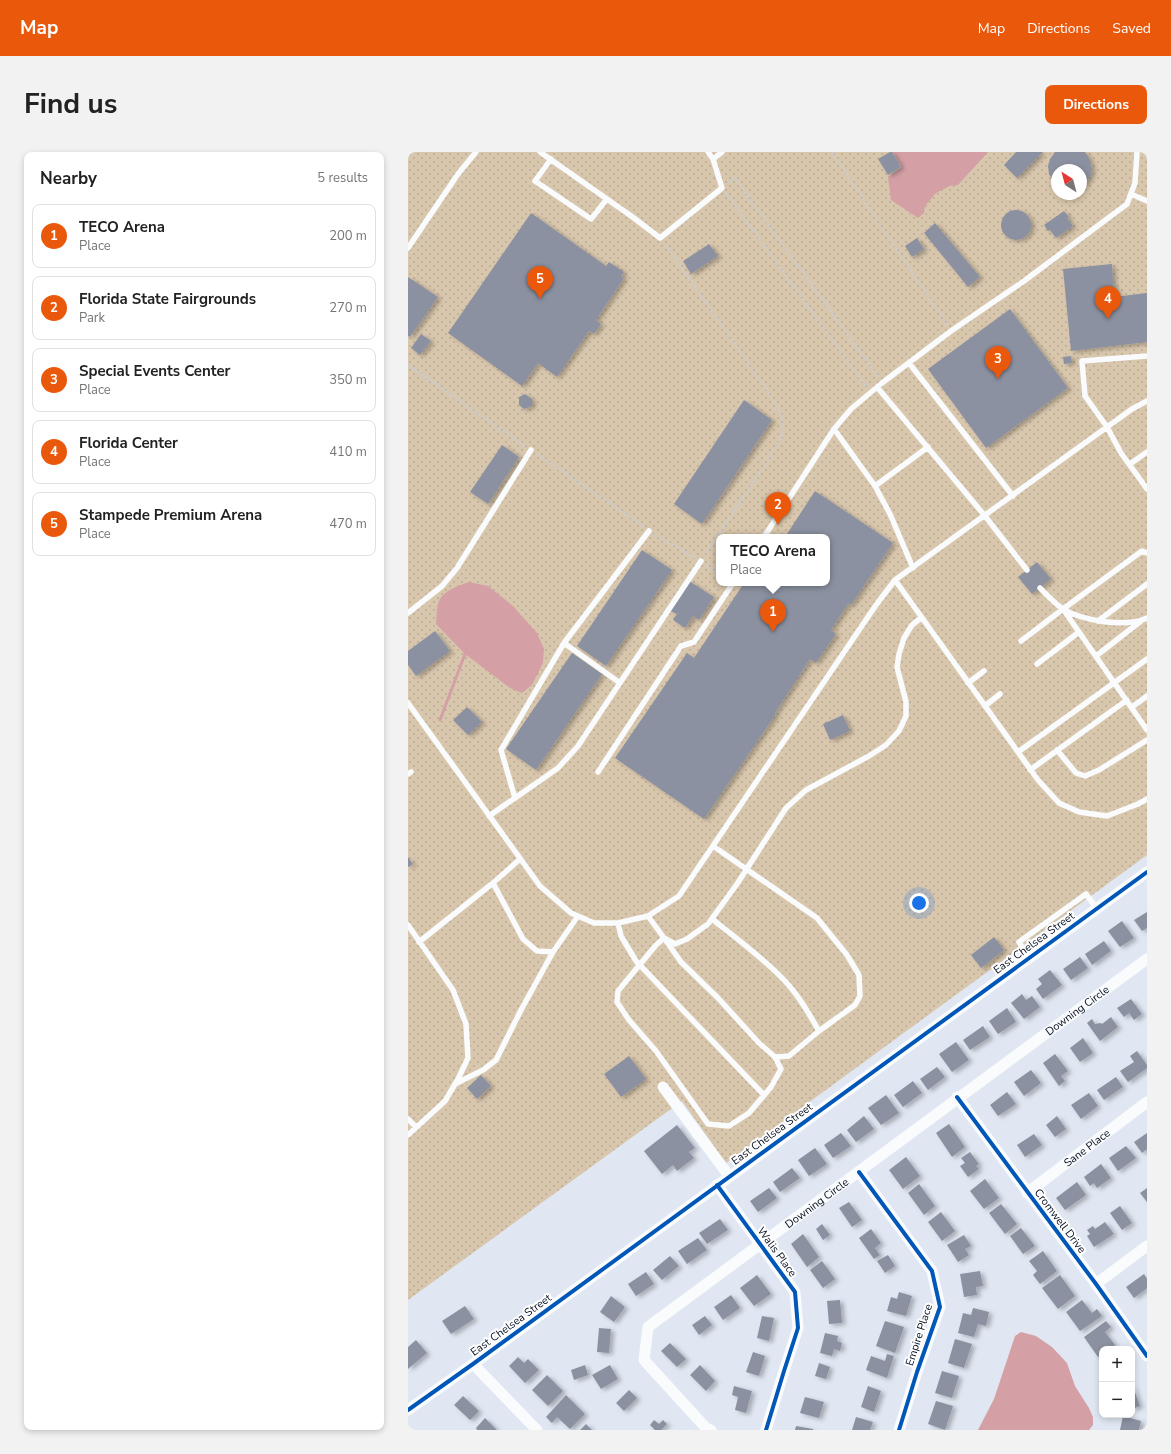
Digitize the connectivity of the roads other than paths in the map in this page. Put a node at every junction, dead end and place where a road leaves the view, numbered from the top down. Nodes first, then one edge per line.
1 (476, 152) edge
2 (540, 152) edge
3 (708, 152) edge
4 (722, 152) edge
5 (1137, 152) edge
6 (550, 159) junction
7 (713, 159) junction
8 (1131, 194) junction
9 (607, 199) junction
10 (1147, 201) edge
11 (408, 248) edge
12 (1147, 356) edge
13 (909, 363) junction
14 (877, 387) junction
15 (1147, 401) edge
16 (1107, 427) junction
17 (834, 429) junction
18 (928, 447) junction
19 (531, 450) road end
20 (1147, 452) edge
21 (1130, 464) junction
22 (1146, 485) edge
23 (876, 486) junction
24 (1013, 496) junction
25 (986, 516) junction
26 (649, 531) road end
27 (766, 534) edge
28 (1147, 553) edge
29 (701, 561) road end
30 (913, 568) junction
31 (1027, 570) dead end
32 (895, 580) junction
33 (1147, 584) edge
34 (731, 586) edge
35 (1040, 588) dead end
36 (1063, 609) junction
37 (408, 613) edge
38 (921, 618) junction
39 (1147, 618) edge
40 (1098, 621) junction
41 (1141, 621) junction
42 (1079, 632) junction
43 (1021, 641) dead end
44 (564, 643) junction
45 (1096, 656) junction
46 (1147, 659) edge
47 (1037, 664) dead end
48 (984, 670) dead end
49 (1114, 682) junction
50 (620, 683) junction
51 (968, 683) junction
52 (1000, 694) dead end
53 (1147, 696) edge
54 (1127, 700) junction
55 (408, 703) edge
56 (985, 706) junction
57 (1132, 707) junction
58 (1147, 730) edge
59 (1147, 740) edge
60 (1057, 750) junction
61 (1018, 752) junction
62 (1030, 770) junction
63 (598, 772) dead end
64 (515, 798) junction
65 (1147, 799) edge
66 (489, 816) junction
67 (713, 846) junction
68 (520, 859) junction
69 (747, 869) junction
70 (1147, 872) edge
71 (493, 883) junction
72 (1097, 908) junction
73 (578, 916) junction
74 (648, 916) junction
75 (712, 919) junction
76 (618, 923) junction
77 (408, 925) edge
78 (664, 938) junction
79 (419, 942) junction
80 (553, 952) junction
81 (1029, 958) junction
82 (1147, 959) edge
83 (640, 964) junction
84 (819, 1031) junction
85 (775, 1057) junction
86 (456, 1083) junction
87 (662, 1087) dead end
88 (764, 1095) junction
89 (957, 1097) junction
90 (1147, 1102) edge
91 (408, 1119) edge
92 (416, 1128) junction
93 (408, 1135) edge
94 (859, 1172) junction
95 (729, 1176) junction
96 (717, 1185) junction
97 (1027, 1193) junction
98 (760, 1245) junction
99 (1147, 1246) edge
100 (1096, 1284) junction
101 (1147, 1356) edge
102 (473, 1364) junction
103 (408, 1410) edge
104 (537, 1430) edge
105 (711, 1430) edge
106 (766, 1430) edge
107 (899, 1430) edge

1 - 11 lane
2 - 6 lane
3 - 7 lane
4 - 7 lane
5 - 8 lane
6 - 9 lane
6 - 9 lane
7 - 9 lane
8 - 10 lane
8 - 13 lane
12 - 16 lane
13 - 14 lane
13 - 24 lane
14 - 17 lane
14 - 18 lane
15 - 16 lane
16 - 21 lane
16 - 24 lane
17 - 23 lane
17 - 27 lane
18 - 23 lane
18 - 25 lane
19 - 37 lane
20 - 21 lane
21 - 22 lane
23 - 30 lane
24 - 25 lane
25 - 30 lane
25 - 31 lane
26 - 44 lane
28 - 36 lane
29 - 50 lane
30 - 32 lane
32 - 38 lane
32 - 67 lane
33 - 40 lane
34 - 63 lane
35 - 36 lane
36 - 40 lane
36 - 42 lane
36 - 43 lane
38 - 51 lane
38 - 69 lane
39 - 41 lane
40 - 41 lane
41 - 45 lane
42 - 45 lane
42 - 47 lane
44 - 50 lane
44 - 64 lane
45 - 49 lane
46 - 49 lane
48 - 51 lane
49 - 54 lane
49 - 61 lane
50 - 64 lane
51 - 56 lane
52 - 56 lane
53 - 57 lane
54 - 57 lane
54 - 60 lane
55 - 66 lane
56 - 61 lane
57 - 58 lane
59 - 60 lane
60 - 62 lane
61 - 62 lane
62 - 65 lane
64 - 66 lane
66 - 68 lane
67 - 69 lane
67 - 74 lane
68 - 71 lane
68 - 73 lane
69 - 75 lane
69 - 84 lane
70 - 72 street, East Chelsea Street
71 - 79 lane
71 - 80 lane
72 - 81 street, East Chelsea Street
72 - 81 lane
73 - 76 lane
73 - 80 lane
74 - 76 lane
74 - 78 lane
75 - 78 lane
75 - 84 lane
76 - 83 lane
77 - 79 lane
78 - 83 lane
78 - 85 lane
79 - 86 lane
80 - 86 lane
81 - 95 street, East Chelsea Street
82 - 89 street, Downing Circle
83 - 88 lane
83 - 88 lane
84 - 85 lane
85 - 88 lane
86 - 92 lane
87 - 95 street
89 - 94 street, Downing Circle
89 - 97 street, Cromwell Drive
90 - 97 street, Sane Place
91 - 92 lane
92 - 93 lane
94 - 98 street, Downing Circle
94 - 107 street, Empire Place
95 - 96 street, East Chelsea Street
96 - 98 street, Walis Place
96 - 102 street, East Chelsea Street
97 - 100 street, Cromwell Drive
98 - 105 street, Downing Circle
98 - 106 street, Walis Place
99 - 100 street
100 - 101 street, Cromwell Drive
102 - 103 street, East Chelsea Street
102 - 104 street

